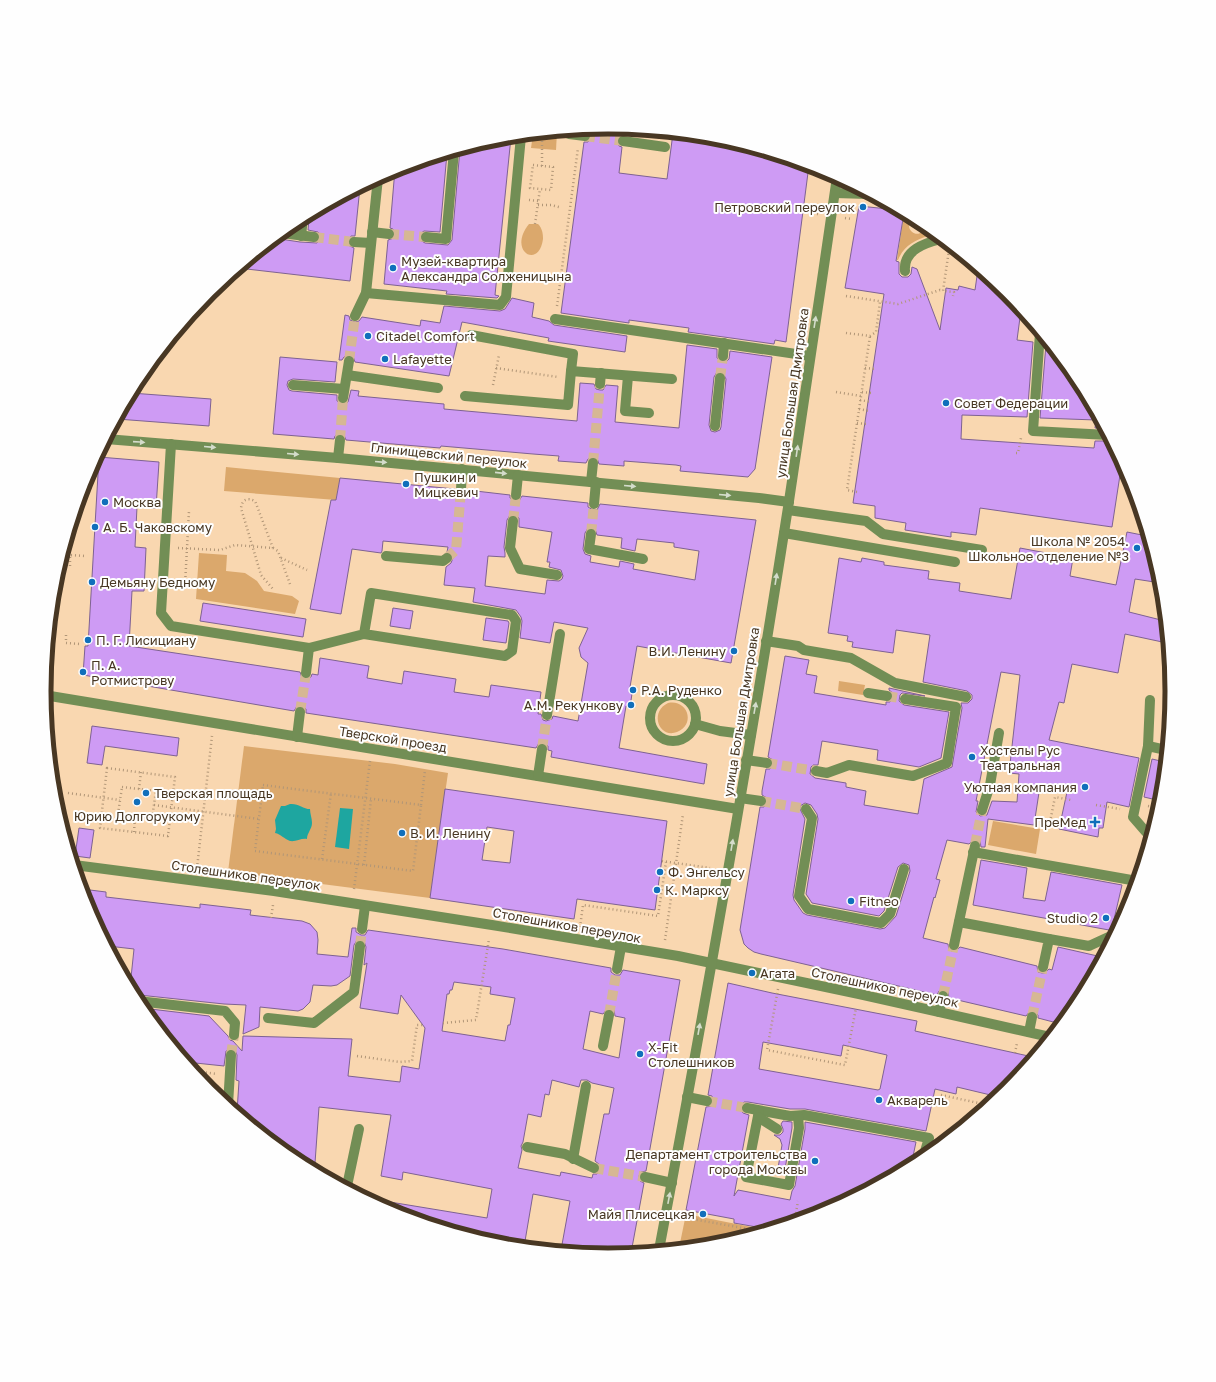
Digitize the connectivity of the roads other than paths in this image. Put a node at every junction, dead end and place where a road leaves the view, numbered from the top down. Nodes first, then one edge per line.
1 (575, 135) edge
2 (582, 136) tunnel mouth
3 (520, 141) edge
4 (623, 141) tunnel mouth
5 (665, 147) dead end
6 (454, 156) edge
7 (836, 183) edge
8 (377, 184) edge
9 (835, 193) junction
10 (859, 194) edge
11 (302, 226) edge
12 (372, 232) junction
13 (290, 234) edge
14 (389, 234) tunnel mouth
15 (301, 236) junction
16 (314, 237) tunnel mouth
17 (426, 237) tunnel mouth
18 (935, 241) edge
19 (354, 242) tunnel mouth
20 (371, 243) junction
21 (905, 271) dead end
22 (366, 293) junction
23 (355, 316) tunnel mouth
24 (555, 319) road end
25 (471, 335) dead end
26 (1040, 339) edge
27 (724, 343) junction
28 (723, 356) tunnel mouth
29 (810, 356) junction
30 (349, 361) tunnel mouth
31 (601, 373) junction
32 (347, 375) junction
33 (571, 375) junction
34 (628, 376) junction
35 (720, 378) tunnel mouth
36 (672, 379) dead end
37 (293, 384) dead end
38 (600, 384) tunnel mouth
39 (438, 388) dead end
40 (465, 396) dead end
41 (650, 413) dead end
42 (715, 426) dead end
43 (1102, 435) edge
44 (111, 439) edge
45 (340, 440) tunnel mouth
46 (171, 444) junction
47 (338, 458) junction
48 (593, 463) tunnel mouth
49 (462, 469) junction
50 (518, 475) junction
51 (594, 482) junction
52 (461, 490) tunnel mouth
53 (516, 495) tunnel mouth
54 (594, 504) tunnel mouth
55 (788, 506) junction
56 (513, 521) tunnel mouth
57 (784, 533) junction
58 (591, 534) tunnel mouth
59 (982, 550) dead end
60 (386, 556) dead end
61 (447, 558) dead end
62 (643, 559) dead end
63 (955, 562) dead end
64 (557, 575) dead end
65 (364, 634) junction
66 (560, 634) dead end
67 (766, 641) junction
68 (309, 648) junction
69 (306, 673) tunnel mouth
70 (868, 693) dead end
71 (51, 696) edge
72 (887, 696) tunnel mouth
73 (966, 697) dead end
74 (905, 699) tunnel mouth
75 (1150, 700) dead end
76 (300, 712) tunnel mouth
77 (547, 715) tunnel mouth
78 (695, 724) junction
79 (999, 733) dead end
80 (750, 736) junction
81 (297, 737) junction
82 (1148, 746) junction
83 (542, 749) tunnel mouth
84 (1162, 749) edge
85 (746, 760) junction
86 (767, 763) tunnel mouth
87 (816, 771) tunnel mouth
88 (538, 776) junction
89 (740, 798) junction
90 (761, 802) tunnel mouth
91 (738, 809) junction
92 (806, 809) dead end
93 (982, 810) tunnel mouth
94 (1147, 832) edge
95 (80, 866) edge
96 (904, 869) dead end
97 (1131, 880) edge
98 (365, 906) junction
99 (959, 922) junction
100 (362, 929) tunnel mouth
101 (1108, 937) edge
102 (1049, 939) junction
103 (360, 946) tunnel mouth
104 (954, 946) tunnel mouth
105 (621, 947) junction
106 (711, 963) junction
107 (1043, 967) tunnel mouth
108 (617, 969) tunnel mouth
109 (942, 996) tunnel mouth
110 (147, 1003) edge
111 (939, 1012) junction
112 (609, 1014) tunnel mouth
113 (1032, 1017) tunnel mouth
114 (268, 1018) dead end
115 (1029, 1032) junction
116 (234, 1035) tunnel mouth
117 (1045, 1036) edge
118 (603, 1046) dead end
119 (231, 1055) tunnel mouth
120 (586, 1086) dead end
121 (687, 1097) junction
122 (228, 1098) edge
123 (707, 1101) tunnel mouth
124 (746, 1108) tunnel mouth
125 (758, 1114) junction
126 (798, 1116) junction
127 (359, 1129) dead end
128 (777, 1129) dead end
129 (527, 1147) dead end
130 (927, 1147) edge
131 (573, 1159) junction
132 (594, 1168) tunnel mouth
133 (645, 1177) tunnel mouth
134 (348, 1183) edge
135 (672, 1183) junction
136 (660, 1245) edge

1 - 2 street
3 - 22 street
4 - 5 street
6 - 17 street
7 - 9 street, улица Большая Дмитровка
8 - 12 street
9 - 10 street
29 -> 9 street, улица Большая Дмитровка
11 - 15 street
12 - 14 street
12 - 20 street
13 - 15 street
15 - 16 street
18 - 21 street
19 - 20 street
20 - 22 street
22 - 23 street
24 - 27 street
25 - 33 street
26 - 43 street
27 - 28 street
27 - 29 street
55 -> 29 street, улица Большая Дмитровка
30 - 32 street
31 - 33 street
31 - 34 street
31 - 38 street
32 - 37 street
32 - 39 street
33 - 40 street
34 - 36 street
34 - 41 street
35 - 42 street
44 -> 46 street, Глинищевский переулок
45 - 47 street
46 -> 47 street, Глинищевский переулок
46 - 68 street
47 -> 49 street, Глинищевский переулок
48 - 51 street
49 -> 50 street, Глинищевский переулок
49 - 52 street
50 - 51 street, Глинищевский переулок
50 - 53 street
51 - 54 street
51 -> 55 street, Глинищевский переулок
55 - 57 street, улица Большая Дмитровка
55 - 59 street, Глинищевский переулок
56 - 64 street
57 - 63 street
67 -> 57 street, улица Большая Дмитровка
58 - 62 street
60 - 61 street
65 - 65 street
65 - 68 street
66 - 77 street
67 - 73 street
80 -> 67 street, улица Большая Дмитровка
68 - 69 street
70 - 72 street
71 - 81 street, Тверской проезд
74 - 87 street
75 - 82 street
76 - 81 street
78 - 78 street
78 - 80 street
79 - 93 street
80 - 85 street, улица Большая Дмитровка
81 - 88 street, Тверской проезд
82 - 84 street
82 - 94 street
83 - 88 street
85 - 86 street
85 - 89 street, улица Большая Дмитровка
88 - 91 street, Тверской проезд
89 - 90 street
89 - 91 street, улица Большая Дмитровка
106 -> 91 street, улица Большая Дмитровка
92 - 96 street
95 - 98 street, Столешников переулок
97 - 99 street
98 - 100 street
98 - 105 street, Столешников переулок
99 - 102 street
99 - 104 street
101 - 102 street
102 - 107 street
103 - 114 street
105 - 106 street, Столешников переулок
105 - 108 street
106 - 111 street, Столешников переулок
121 -> 106 street, улица Большая Дмитровка
109 - 111 street
110 - 116 street
111 - 115 street, Столешников переулок
112 - 118 street
113 - 115 street
115 - 117 street, Столешников переулок
119 - 122 street
120 - 131 street
121 - 123 street
121 - 135 street, улица Большая Дмитровка
124 - 125 street
125 - 126 street
125 - 126 street
125 - 128 street
126 - 130 street
127 - 134 street
129 - 131 street
131 - 132 street
133 - 135 street
136 -> 135 street, улица Большая Дмитровка

